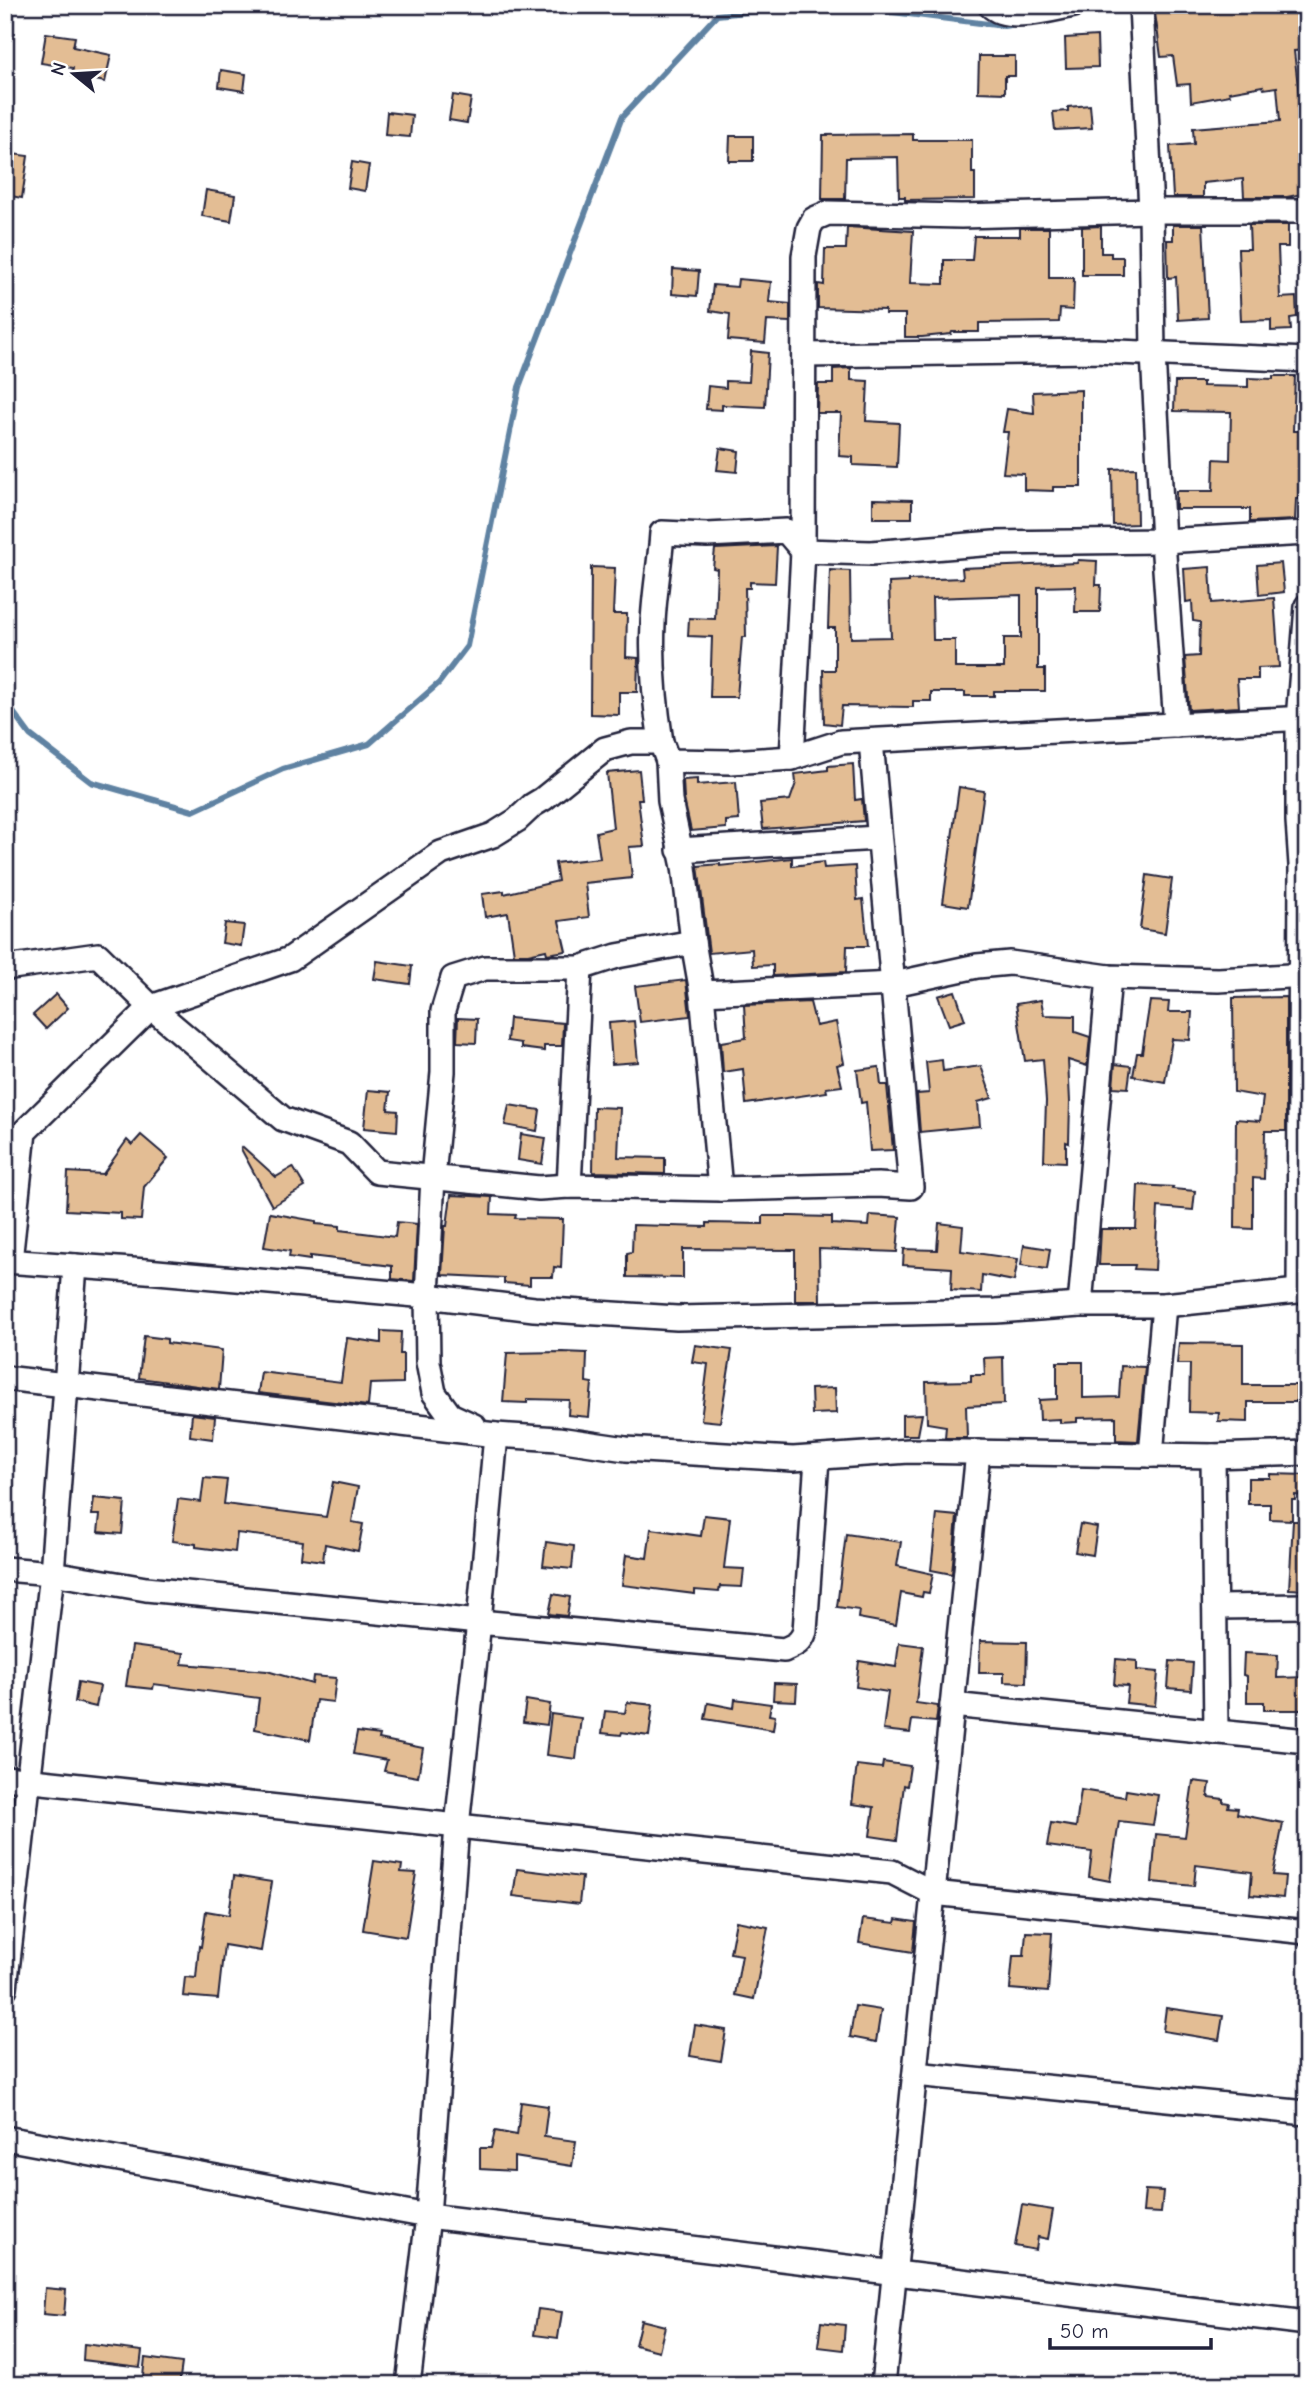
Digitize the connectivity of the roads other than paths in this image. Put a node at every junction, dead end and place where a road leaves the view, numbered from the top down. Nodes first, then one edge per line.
1 (990, 5) edge
2 (1074, 5) edge
3 (1141, 5) edge
4 (1151, 211) junction
5 (1307, 211) edge
6 (1153, 354) junction
7 (804, 355) junction
8 (1307, 359) edge
9 (1307, 533) edge
10 (1163, 541) junction
11 (803, 551) junction
12 (1307, 606) edge
13 (1302, 719) edge
14 (1176, 725) junction
15 (871, 741) junction
16 (664, 752) junction
17 (792, 758) junction
18 (878, 838) junction
19 (679, 850) junction
20 (1304, 865) edge
21 (693, 942) junction
22 (5, 968) edge
23 (580, 968) junction
24 (1304, 975) edge
25 (1109, 977) junction
26 (894, 984) junction
27 (702, 993) junction
28 (151, 1007) junction
29 (433, 1177) junction
30 (569, 1186) junction
31 (720, 1189) junction
32 (8, 1261) edge
33 (75, 1266) junction
34 (1303, 1290) edge
35 (427, 1296) junction
36 (1080, 1305) junction
37 (1164, 1306) junction
38 (5, 1378) edge
39 (67, 1385) junction
40 (496, 1435) junction
41 (978, 1452) junction
42 (1307, 1453) edge
43 (1151, 1455) junction
44 (1213, 1456) junction
45 (817, 1459) junction
46 (5, 1569) edge
47 (52, 1573) junction
48 (1215, 1606) junction
49 (1307, 1606) edge
50 (479, 1622) junction
51 (952, 1706) junction
52 (1216, 1732) junction
53 (1307, 1741) edge
54 (16, 1779) edge
55 (457, 1826) junction
56 (933, 1893) junction
57 (1307, 1932) edge
58 (5, 1988) edge
59 (915, 2074) junction
60 (1307, 2113) edge
61 (5, 2138) edge
62 (428, 2216) junction
63 (895, 2271) junction
64 (1307, 2323) edge
65 (408, 2385) edge
66 (883, 2385) edge

1 - 2 street
3 - 4 street
4 - 5 street
4 - 6 street
4 - 7 street
6 - 7 street
6 - 8 street
6 - 10 street
7 - 11 street
9 - 10 street
10 - 11 street
10 - 14 street
11 - 16 street
11 - 17 street
12 - 13 street
13 - 14 street
13 - 20 street
14 - 15 street
15 - 17 street
15 - 18 street
16 - 17 street
16 - 19 street
16 - 28 street
18 - 19 street
18 - 26 street
19 - 21 street
20 - 24 street
21 - 23 street
21 - 27 street
22 - 28 street
23 - 29 street
23 - 30 street
24 - 25 street
24 - 34 street
25 - 26 street
25 - 36 street
26 - 27 street
26 - 31 street
27 - 31 street
28 - 29 street
28 - 32 street
29 - 30 street
29 - 35 street
30 - 31 street
32 - 33 street
33 - 35 street
33 - 39 street
34 - 37 street
35 - 36 street
35 - 40 street
36 - 37 street
37 - 43 street
38 - 39 street
39 - 40 street
39 - 47 street
40 - 45 street
40 - 50 street
41 - 43 street
41 - 45 street
41 - 51 street
42 - 44 street
43 - 44 street
44 - 48 street
45 - 50 street
46 - 47 street
47 - 50 street
47 - 54 street
48 - 49 street
48 - 52 street
50 - 55 street
51 - 52 street
51 - 56 street
52 - 53 street
54 - 55 street
54 - 58 street
55 - 56 street
55 - 62 street
56 - 57 street
56 - 59 street
59 - 60 street
59 - 63 street
61 - 62 street
62 - 63 street
62 - 65 street
63 - 64 street
63 - 66 street

